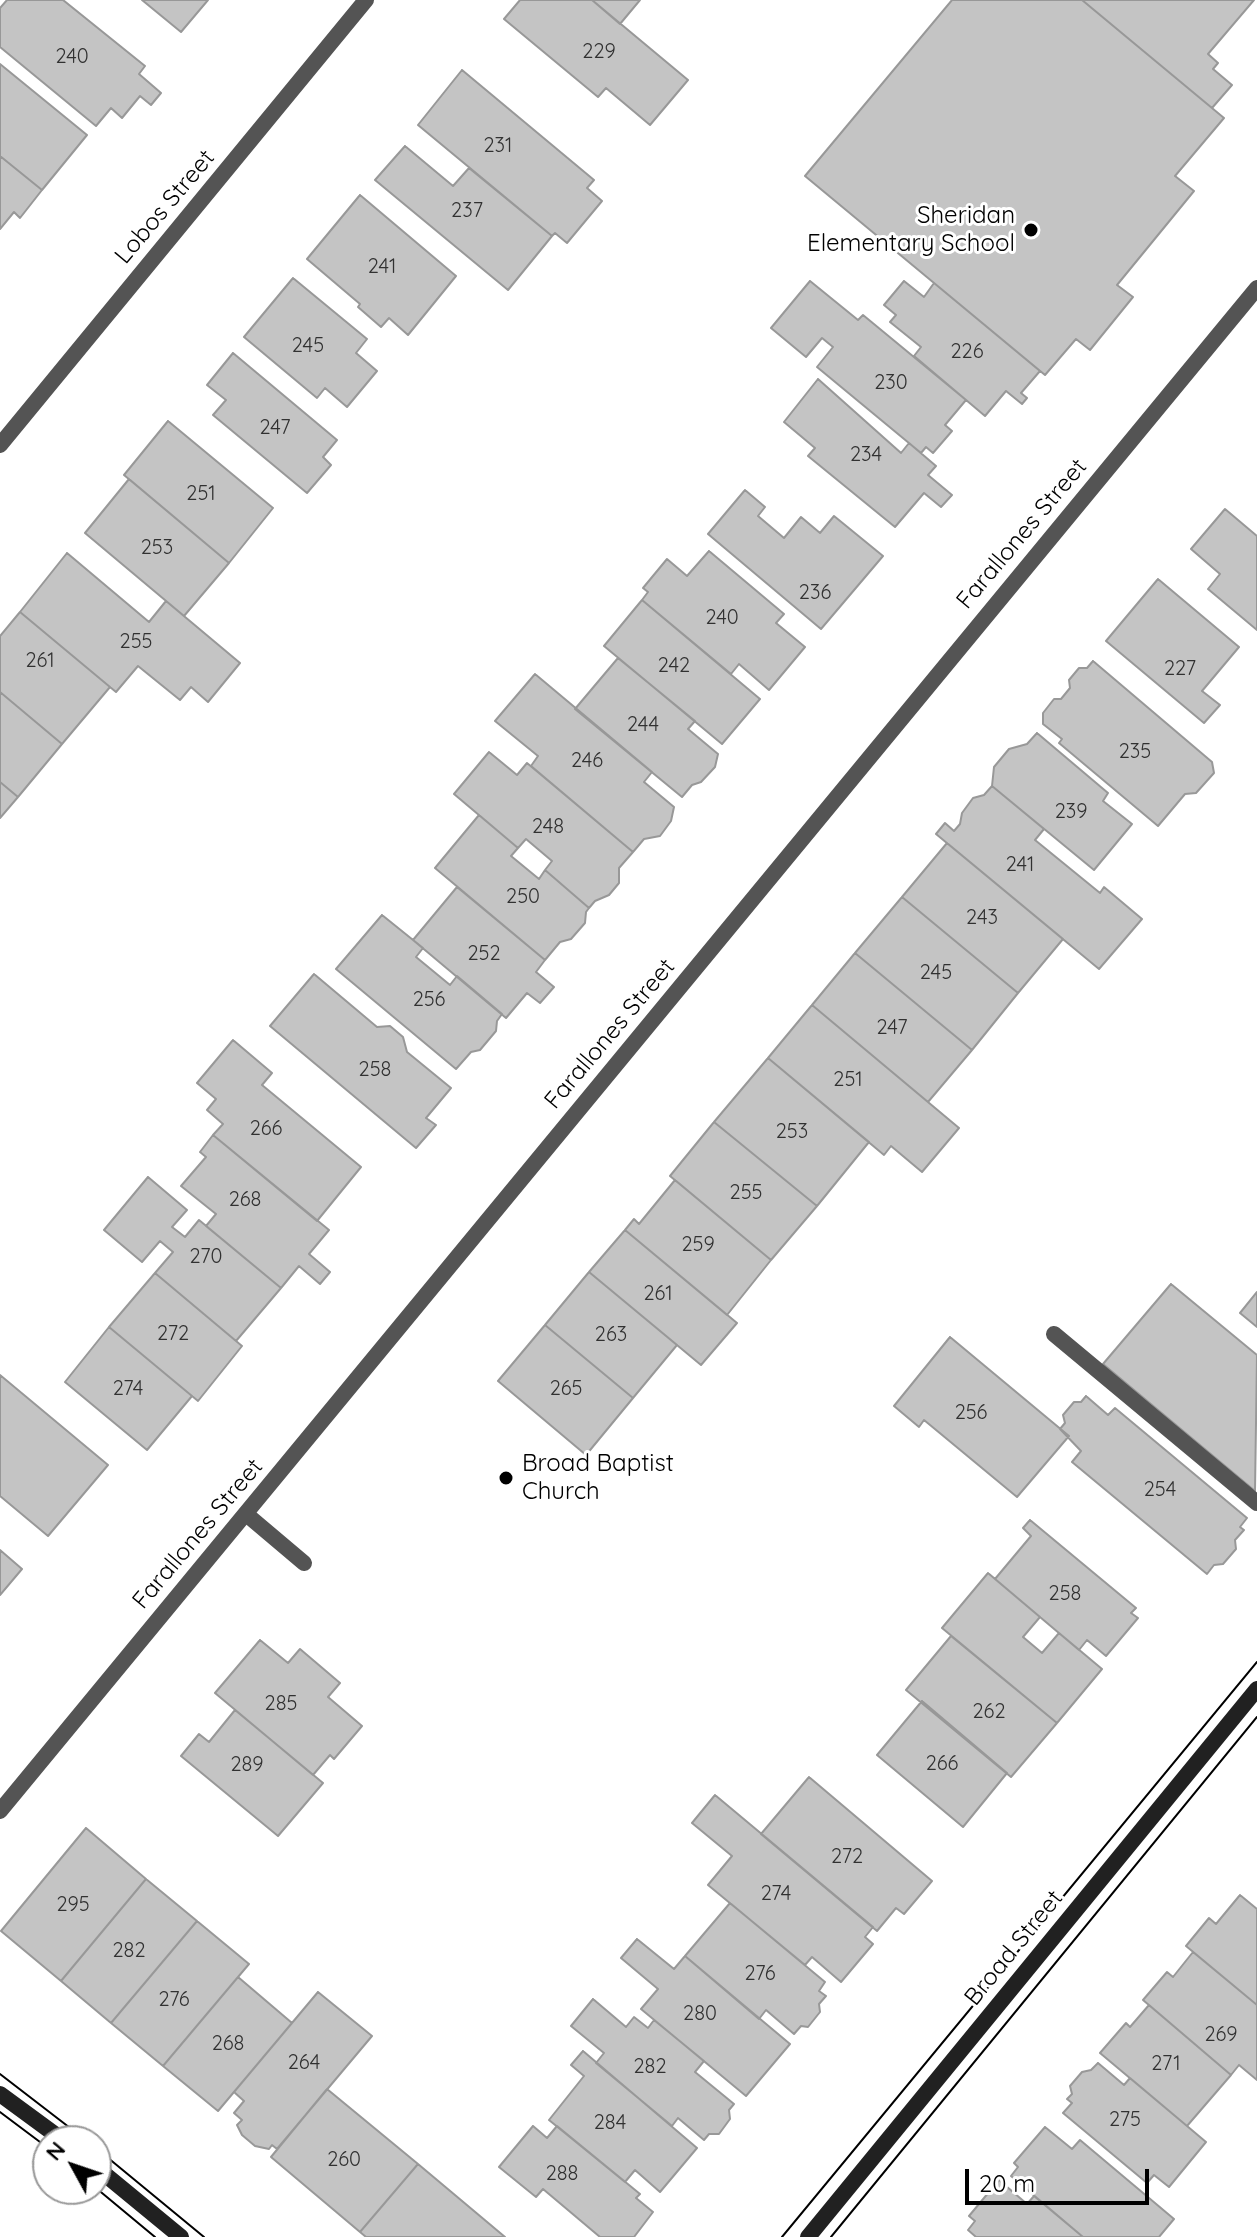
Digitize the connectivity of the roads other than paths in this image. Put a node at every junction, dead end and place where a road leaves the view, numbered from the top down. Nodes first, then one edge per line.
1 (366, 0) edge
2 (1257, 288) edge
3 (0, 445) edge
4 (1054, 1334) dead end
5 (1257, 1503) edge
6 (246, 1514) junction
7 (304, 1563) dead end
8 (1257, 1689) edge
9 (0, 1811) edge
10 (0, 2094) edge
11 (42, 2125) edge
12 (112, 2180) edge
13 (181, 2237) edge
14 (808, 2237) edge

1 - 3 street, Lobos Street
2 - 6 street, Farallones Street
4 - 5 street
6 - 7 street
6 - 9 street, Farallones Street
8 - 14 street, Broad Street
10 - 11 street
12 - 13 street

